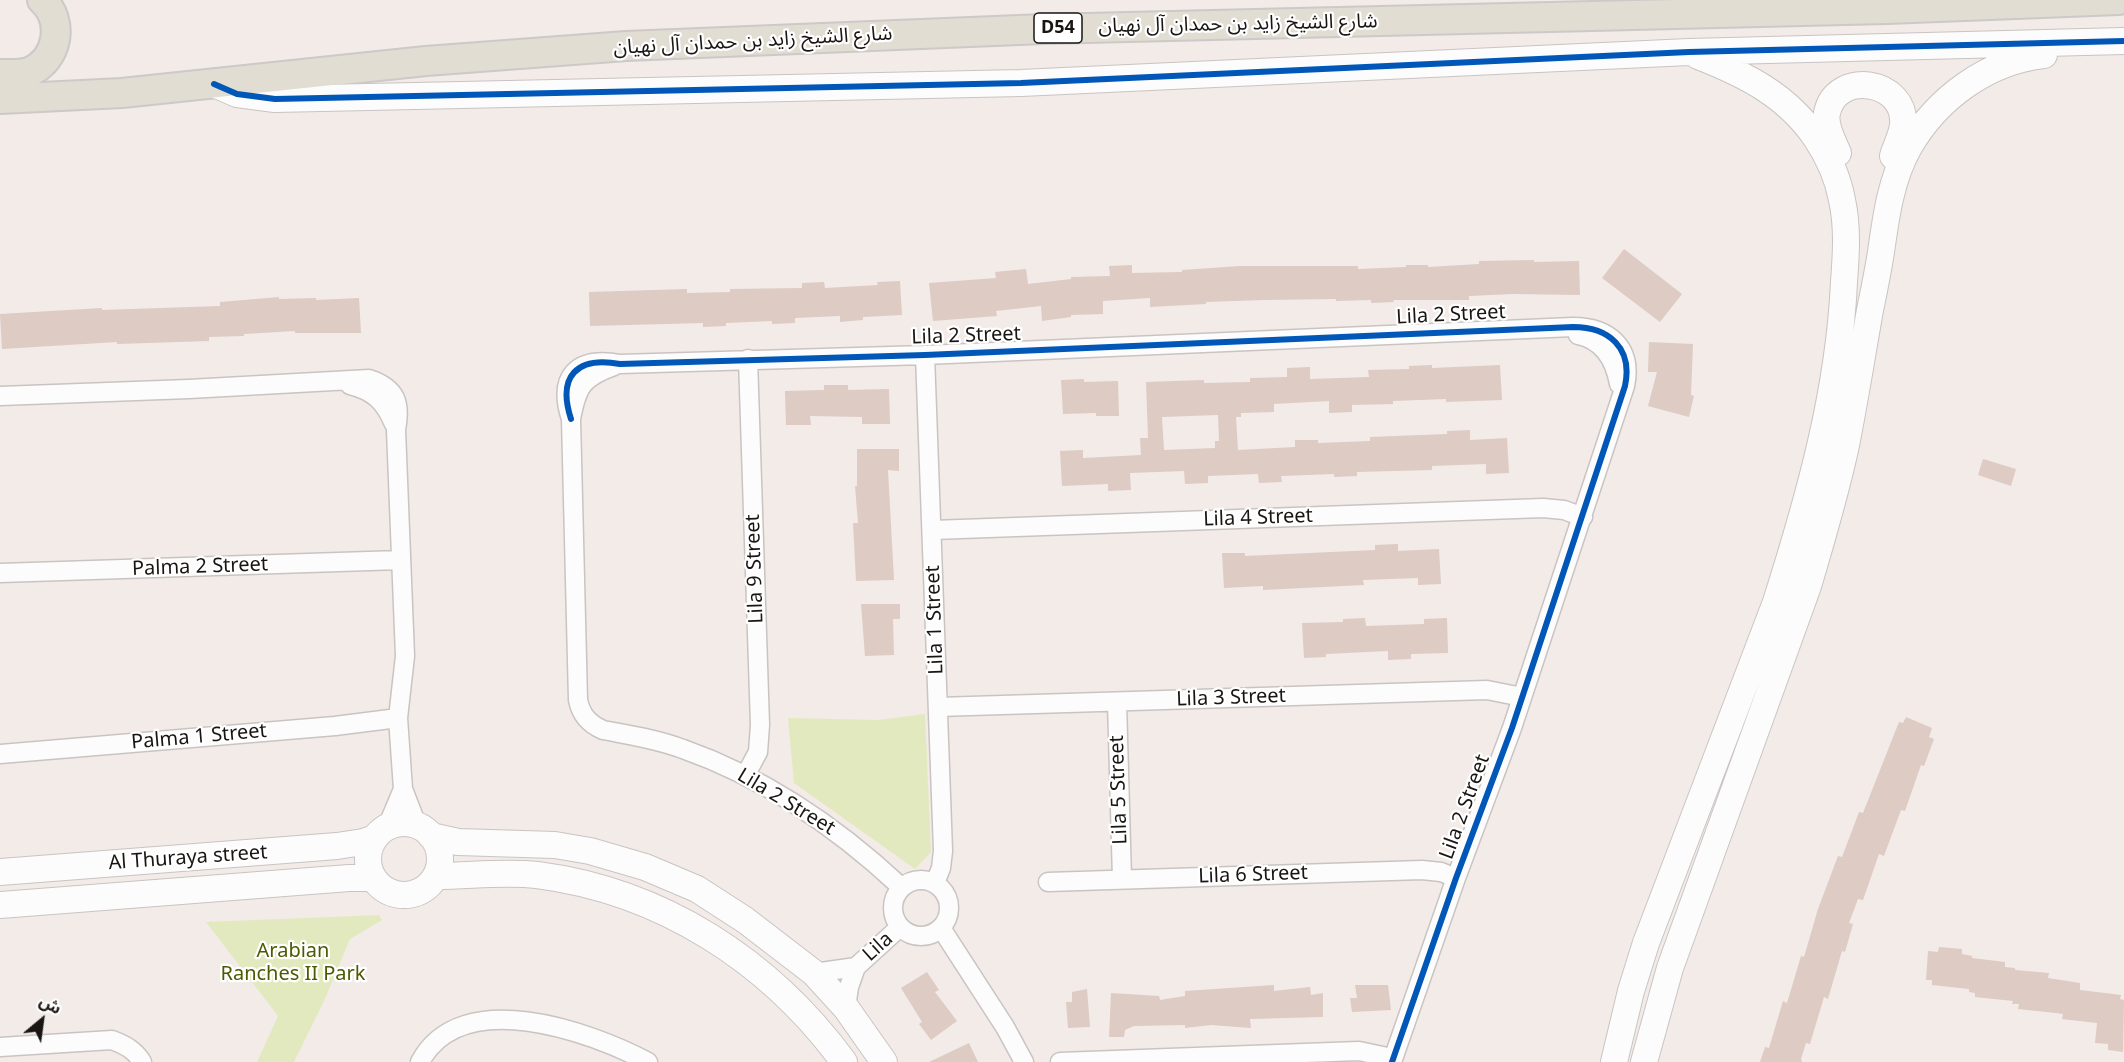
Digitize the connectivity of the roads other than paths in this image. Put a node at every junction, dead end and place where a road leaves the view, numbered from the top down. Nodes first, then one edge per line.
1 (42, 0) edge
2 (2119, 0) edge
3 (2124, 41) edge
4 (1689, 52) junction
5 (2124, 53) edge
6 (0, 74) edge
7 (214, 84) junction
8 (0, 99) edge
9 (1881, 253) junction
10 (1854, 332) junction
11 (925, 355) junction
12 (748, 359) junction
13 (0, 396) edge
14 (1583, 517) junction
15 (933, 530) junction
16 (400, 560) junction
17 (0, 573) edge
18 (1522, 697) junction
19 (1117, 702) junction
20 (938, 707) junction
21 (398, 718) junction
22 (0, 754) edge
23 (745, 776) junction
24 (403, 789) junction
25 (424, 831) junction
26 (381, 832) junction
27 (0, 872) edge
28 (436, 876) junction
29 (373, 878) junction
30 (1456, 878) junction
31 (1122, 879) junction
32 (1048, 882) dead end
33 (935, 883) junction
34 (901, 887) junction
35 (0, 905) edge
36 (900, 927) junction
37 (941, 928) junction
38 (856, 967) junction
39 (814, 973) junction
40 (846, 1008) junction
41 (71, 1044) junction
42 (0, 1047) edge
43 (1210, 1059) edge
44 (1392, 1060) edge
45 (125, 1062) edge
46 (142, 1062) edge
47 (420, 1062) edge
48 (648, 1062) edge
49 (844, 1062) edge
50 (884, 1062) edge
51 (1024, 1062) edge
52 (1060, 1062) edge
53 (1614, 1062) edge
54 (1644, 1062) edge

1 - 6 main road
2 - 7 main road, شارع الشيخ زايد بن حمدان آل نهيان / D54
3 - 4 street
4 - 7 street
4 - 10 street
5 - 9 street
7 - 8 main road, شارع الشيخ زايد بن حمدان آل نهيان / D54
9 - 10 street
9 - 10 street
10 - 53 street
10 - 54 street
11 - 12 street, Lila 2 Street
11 - 14 street, Lila 2 Street
11 - 15 street, Lila 1 Street
12 - 23 street, Lila 9 Street
12 - 23 street, Lila 2 Street
13 - 16 street
14 - 15 street, Lila 4 Street
14 - 18 street, Lila 2 Street
15 - 20 street, Lila 1 Street
16 - 17 street, Palma 2 Street
16 - 21 street
18 - 19 street, Lila 3 Street
18 - 30 street, Lila 2 Street
19 - 20 street, Lila 3 Street
19 - 31 street, Lila 5 Street
20 - 33 street, Lila 1 Street
21 - 22 street, Palma 1 Street
21 - 24 street
23 - 34 street, Lila 2 Street
24 - 25 street
24 - 26 street
25 - 26 street
25 - 28 street
25 - 39 street
26 - 27 street, Al Thuraya street
26 - 29 street
28 - 29 street
28 - 49 street
29 - 35 street, Al Thuraya street
30 - 31 street, Lila 6 Street
30 - 44 street, Lila 2 Street
31 - 32 street, Lila 6 Street
33 - 34 street
33 - 37 street
34 - 36 street
36 - 37 street
36 - 38 street, Lila
37 - 51 street
38 - 39 street, Lila
38 - 40 street, Lila
39 - 40 street
40 - 50 street
41 - 42 street
41 - 45 street
41 - 46 street
43 - 44 street
43 - 52 street
47 - 48 street

